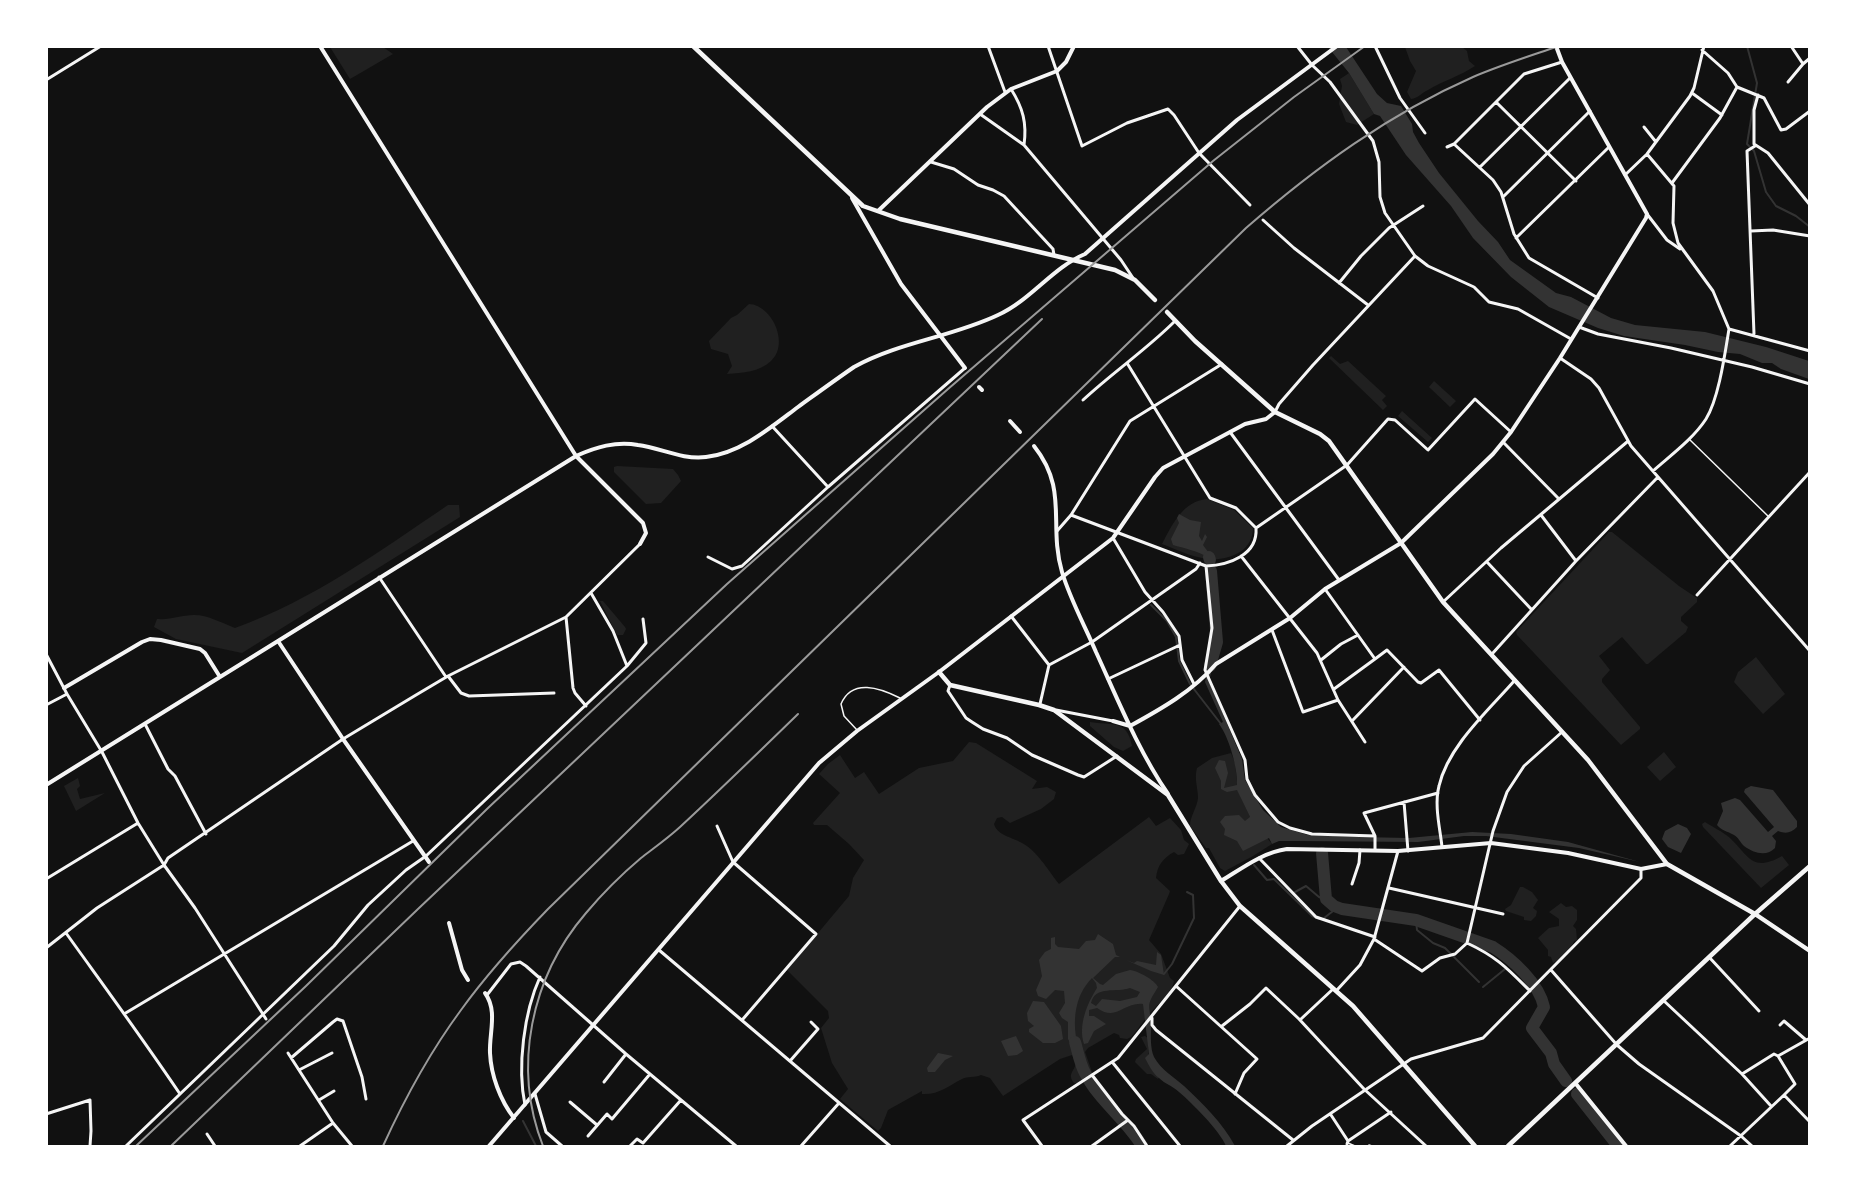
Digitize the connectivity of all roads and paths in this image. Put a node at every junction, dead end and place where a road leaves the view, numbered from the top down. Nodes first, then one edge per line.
1 (101, 46) edge
2 (320, 46) edge
3 (693, 46) edge
4 (988, 46) edge
5 (1048, 46) edge
6 (1074, 46) edge
7 (1297, 46) edge
8 (1337, 46) edge
9 (1375, 46) edge
10 (1556, 46) edge
11 (1791, 46) edge
12 (1703, 48) edge
13 (1809, 58) edge
14 (1562, 62) junction
15 (1313, 64) junction
16 (1803, 64) junction
17 (1057, 71) junction
18 (1571, 77) junction
19 (46, 80) edge
20 (1788, 82) dead end
21 (1737, 87) junction
22 (1011, 89) junction
23 (1005, 92) junction
24 (1692, 93) junction
25 (1758, 95) junction
26 (1496, 102) junction
27 (1590, 111) junction
28 (1809, 111) edge
29 (980, 114) junction
30 (1722, 115) junction
31 (1521, 126) junction
32 (1644, 128) dead end
33 (1425, 133) dead end
34 (1656, 142) junction
35 (1454, 144) junction
36 (1024, 145) junction
37 (1754, 146) junction
38 (1446, 147) dead end
39 (1609, 147) junction
40 (1199, 153) junction
41 (1548, 153) junction
42 (1647, 154) junction
43 (931, 162) junction
44 (1480, 167) junction
45 (1624, 175) junction
46 (1576, 181) junction
47 (1672, 183) junction
48 (1504, 196) junction
49 (852, 198) junction
50 (1250, 205) dead end
51 (1809, 205) edge
52 (1423, 206) dead end
53 (878, 212) junction
54 (1647, 214) junction
55 (1263, 220) dead end
56 (1392, 225) junction
57 (1750, 231) junction
58 (1809, 236) edge
59 (1102, 237) junction
60 (1516, 238) junction
61 (1682, 250) junction
62 (1054, 256) junction
63 (1415, 256) junction
64 (1071, 260) junction
65 (1134, 279) junction
66 (1339, 283) junction
67 (1598, 298) junction
68 (1155, 300) dead end
69 (1368, 305) junction
70 (1167, 312) dead end
71 (1175, 321) junction
72 (1580, 326) junction
73 (1729, 330) junction
74 (939, 335) junction
75 (1754, 335) junction
76 (1571, 340) junction
77 (1809, 351) edge
78 (1560, 358) junction
79 (1724, 359) junction
80 (1127, 363) junction
81 (1222, 364) junction
82 (965, 368) joint
83 (1809, 384) edge
84 (1083, 400) dead end
85 (1153, 405) junction
86 (1275, 412) junction
87 (1010, 421) dead end
88 (772, 426) junction
89 (1020, 432) dead end
90 (1230, 432) junction
91 (1511, 432) junction
92 (1688, 438) junction
93 (1503, 442) junction
94 (1628, 442) junction
95 (1034, 446) dead end
96 (576, 456) junction
97 (1185, 456) junction
98 (1347, 465) junction
99 (1653, 471) junction
100 (1809, 472) edge
101 (1658, 477) junction
102 (828, 487) junction
103 (1559, 500) junction
104 (1286, 508) junction
105 (1071, 515) junction
106 (1541, 515) junction
107 (1770, 517) junction
108 (1257, 528) junction
109 (1057, 531) junction
110 (1118, 532) junction
111 (1113, 538) junction
112 (1401, 543) junction
113 (640, 544) joint
114 (1241, 556) junction
115 (708, 557) dead end
116 (1731, 558) junction
117 (1576, 561) junction
118 (1486, 562) junction
119 (1200, 563) junction
120 (1206, 566) junction
121 (1063, 576) junction
122 (379, 577) junction
123 (1339, 580) junction
124 (1325, 589) junction
125 (591, 593) junction
126 (1697, 595) dead end
127 (1152, 600) junction
128 (1443, 602) junction
129 (1532, 610) junction
130 (1011, 616) junction
131 (566, 617) junction
132 (1290, 618) junction
133 (643, 619) dead end
134 (1272, 630) junction
135 (1358, 635) junction
136 (278, 641) junction
137 (1092, 642) junction
138 (1180, 644) junction
139 (1809, 651) edge
140 (46, 654) edge
141 (1492, 654) junction
142 (1375, 658) junction
143 (1321, 660) junction
144 (1049, 665) junction
145 (627, 666) junction
146 (1404, 667) junction
147 (939, 672) junction
148 (1207, 674) junction
149 (220, 677) junction
150 (447, 677) junction
151 (1108, 679) junction
152 (1516, 679) junction
153 (1194, 684) junction
154 (950, 685) junction
155 (64, 688) junction
156 (1334, 689) junction
157 (554, 693) dead end
158 (67, 694) junction
159 (902, 699) junction
160 (1338, 700) junction
161 (46, 705) edge
162 (1040, 705) junction
163 (586, 706) junction
164 (1054, 710) junction
165 (1480, 720) junction
166 (1113, 721) joint
167 (1352, 721) junction
168 (145, 724) junction
169 (1130, 726) junction
170 (857, 731) junction
171 (1563, 732) junction
172 (344, 740) junction
173 (1365, 742) dead end
174 (102, 752) junction
175 (1117, 756) junction
176 (46, 785) edge
177 (1438, 792) junction
178 (1168, 795) junction
179 (1404, 802) junction
180 (138, 823) junction
181 (717, 826) dead end
182 (206, 834) junction
183 (1375, 836) junction
184 (415, 840) junction
185 (1491, 843) junction
186 (1442, 847) junction
187 (1375, 848) junction
188 (1360, 850) junction
189 (1398, 851) junction
190 (1408, 851) junction
191 (426, 856) junction
192 (1259, 858) junction
193 (429, 862) dead end
194 (733, 862) junction
195 (1667, 864) junction
196 (164, 865) junction
197 (1809, 868) edge
198 (1641, 869) junction
199 (46, 879) edge
200 (1221, 881) junction
201 (1352, 884) dead end
202 (1389, 888) junction
203 (1240, 906) junction
204 (1476, 909) junction
205 (1503, 914) dead end
206 (1755, 914) junction
207 (449, 923) dead end
208 (66, 933) junction
209 (1374, 938) junction
210 (1467, 942) junction
211 (46, 948) edge
212 (659, 950) junction
213 (1809, 951) edge
214 (226, 954) junction
215 (1709, 957) junction
216 (1551, 970) junction
217 (540, 977) junction
218 (468, 980) dead end
219 (1176, 986) junction
220 (1336, 989) junction
221 (1531, 991) junction
222 (486, 994) joint
223 (1663, 1000) junction
224 (1759, 1011) dead end
225 (124, 1014) junction
226 (263, 1014) junction
227 (1152, 1017) junction
228 (266, 1019) dead end
229 (743, 1019) junction
230 (1300, 1020) junction
231 (811, 1022) dead end
232 (1780, 1025) dead end
233 (594, 1026) junction
234 (1222, 1026) junction
235 (1808, 1039) edge
236 (1617, 1045) junction
237 (288, 1053) dead end
238 (332, 1053) dead end
239 (626, 1054) junction
240 (1778, 1056) junction
241 (291, 1058) junction
242 (790, 1061) junction
243 (1113, 1063) junction
244 (1403, 1065) junction
245 (299, 1070) junction
246 (650, 1074) junction
247 (1742, 1074) junction
248 (1091, 1076) junction
249 (604, 1082) dead end
250 (1576, 1084) junction
251 (1368, 1090) junction
252 (334, 1091) dead end
253 (180, 1094) junction
254 (535, 1094) junction
255 (1235, 1094) junction
256 (1784, 1095) junction
257 (366, 1099) dead end
258 (319, 1100) junction
259 (681, 1100) junction
260 (570, 1102) dead end
261 (838, 1103) junction
262 (525, 1105) junction
263 (1770, 1106) junction
264 (1391, 1112) junction
265 (46, 1114) edge
266 (1330, 1114) junction
267 (514, 1118) junction
268 (1126, 1122) junction
269 (1809, 1122) edge
270 (333, 1123) junction
271 (597, 1125) junction
272 (207, 1134) dead end
273 (588, 1136) dead end
274 (1741, 1136) junction
275 (1293, 1140) junction
276 (729, 1141) junction
277 (1347, 1143) junction
278 (90, 1146) edge
279 (126, 1146) edge
280 (215, 1146) edge
281 (300, 1146) edge
282 (352, 1146) edge
283 (489, 1146) edge
284 (562, 1146) edge
285 (630, 1146) edge
286 (724, 1146) edge
287 (736, 1146) edge
288 (801, 1146) edge
289 (890, 1146) edge
290 (1042, 1146) edge
291 (1092, 1146) edge
292 (1147, 1146) edge
293 (1180, 1146) edge
294 (1287, 1146) edge
295 (1355, 1146) edge
296 (1368, 1146) edge
297 (1372, 1146) edge
298 (1426, 1146) edge
299 (1476, 1146) edge
300 (1510, 1146) edge
301 (1626, 1146) edge
302 (1730, 1146) edge
303 (1752, 1146) edge

1 - 19 street
2 - 96 street
3 - 49 main road
4 - 23 street
5 - 17 street
6 - 17 street
7 - 15 street
8 - 15 street
9 - 33 street
10 - 14 street
11 - 16 street
12 - 21 street
12 - 24 street
13 - 16 street
14 - 18 street
14 - 26 street
15 - 40 street
15 - 56 street
16 - 20 street
17 - 22 street
17 - 40 street
18 - 27 street
18 - 31 street
21 - 25 street
21 - 30 street
22 - 23 street
22 - 36 street
23 - 29 street
24 - 30 street
24 - 34 street
25 - 28 street
25 - 37 street
26 - 31 street
26 - 35 street
27 - 39 street
27 - 41 street
29 - 36 street
29 - 43 street
30 - 47 street
31 - 41 street
31 - 44 street
32 - 34 street
34 - 42 street
35 - 38 street
35 - 44 street
36 - 59 street
37 - 51 street
37 - 57 street
39 - 45 street
39 - 46 street
40 - 50 street
40 - 59 street
41 - 46 street
41 - 48 street
42 - 45 street
42 - 47 street
43 - 53 street
43 - 62 street
44 - 48 street
45 - 54 street
46 - 60 street
47 - 61 street
48 - 60 street
49 - 53 main road
49 - 74 street
52 - 56 street
53 - 62 main road
54 - 61 street
54 - 67 street
55 - 66 street
56 - 63 street
56 - 66 street
57 - 58 street
57 - 75 street
59 - 64 street
59 - 65 street
60 - 67 street
61 - 73 street
62 - 64 main road
63 - 69 street
63 - 76 street
64 - 65 main road
64 - 74 street
65 - 68 main road
66 - 69 street
67 - 72 street
69 - 86 street
70 - 71 main road
71 - 80 street
71 - 81 main road
72 - 76 street
72 - 79 street
73 - 75 street
73 - 79 street
74 - 82 street
74 - 88 street
75 - 77 street
76 - 78 street
78 - 91 street
78 - 94 street
79 - 83 street
79 - 92 street
80 - 84 street
80 - 85 street
81 - 85 street
81 - 86 main road
82 - 102 street
85 - 97 street
85 - 105 street
86 - 90 street
86 - 98 main road
87 - 89 street
88 - 96 street
88 - 102 street
90 - 97 street
90 - 104 street
91 - 93 street
91 - 98 street
92 - 99 street
92 - 107 lane
93 - 103 street
93 - 112 street
94 - 99 street
94 - 103 street
95 - 109 street
96 - 113 street
96 - 122 street
97 - 108 street
97 - 110 street
98 - 104 street
98 - 112 main road
99 - 101 street
100 - 107 street
101 - 116 street
101 - 117 street
102 - 115 street
103 - 106 street
104 - 108 street
104 - 123 street
105 - 109 street
105 - 110 street
106 - 117 street
106 - 118 street
107 - 116 street
108 - 114 street
109 - 121 street
110 - 111 street
110 - 119 street
111 - 121 street
111 - 127 street
112 - 123 street
112 - 128 main road
113 - 125 street
114 - 120 street
114 - 132 street
116 - 126 street
116 - 139 street
117 - 129 street
118 - 128 street
118 - 129 street
119 - 120 street
119 - 127 street
120 - 148 street
121 - 130 street
121 - 137 street
122 - 136 street
122 - 150 street
123 - 124 street
124 - 132 street
124 - 135 street
125 - 131 street
125 - 145 street
127 - 137 street
127 - 138 street
128 - 141 main road
129 - 141 street
130 - 144 street
130 - 147 street
131 - 150 street
131 - 163 street
132 - 134 street
132 - 143 street
133 - 145 street
134 - 148 street
134 - 160 street
135 - 142 street
135 - 143 street
136 - 149 street
136 - 172 street
137 - 144 street
137 - 151 street
138 - 151 street
138 - 153 street
140 - 155 street
141 - 152 main road
142 - 146 street
142 - 156 street
143 - 156 street
144 - 162 street
145 - 163 street
146 - 165 street
146 - 167 street
147 - 154 main road
147 - 159 street
148 - 153 street
148 - 183 street
149 - 155 street
149 - 168 street
150 - 157 street
150 - 172 street
151 - 169 street
152 - 165 street
152 - 171 main road
153 - 169 street
154 - 162 main road
154 - 175 street
155 - 158 street
156 - 160 street
158 - 161 street
158 - 174 street
159 - 170 street
159 - 170 lane
160 - 167 street
162 - 164 main road
163 - 191 street
164 - 166 street
164 - 175 main road
165 - 177 street
166 - 169 street
167 - 173 street
168 - 174 street
168 - 182 street
169 - 178 street
170 - 194 street
171 - 185 street
171 - 195 main road
172 - 182 street
172 - 184 street
174 - 176 street
174 - 180 street
175 - 178 main road
177 - 179 street
177 - 186 street
178 - 200 main road
179 - 183 street
179 - 190 street
180 - 196 street
180 - 199 street
181 - 194 street
182 - 196 street
183 - 187 street
184 - 191 street
184 - 214 street
185 - 186 street
185 - 198 street
185 - 204 street
186 - 190 street
187 - 188 street
187 - 189 street
188 - 192 street
188 - 201 street
189 - 190 street
189 - 202 street
191 - 193 street
191 - 226 street
192 - 200 street
192 - 209 street
194 - 212 street
194 - 229 street
195 - 198 street
195 - 206 main road
196 - 208 street
196 - 214 street
197 - 206 main road
198 - 216 street
200 - 203 main road
202 - 204 street
202 - 209 street
203 - 219 street
203 - 220 main road
204 - 205 street
204 - 210 street
206 - 213 main road
206 - 215 main road
207 - 218 street
208 - 211 street
208 - 225 street
209 - 210 street
209 - 220 street
210 - 221 street
212 - 229 street
212 - 233 street
214 - 225 street
214 - 226 street
215 - 223 main road
215 - 224 street
216 - 221 street
216 - 236 street
217 - 222 street
217 - 233 street
217 - 262 street
219 - 227 street
219 - 234 street
220 - 230 street
220 - 244 main road
221 - 244 street
222 - 267 street
223 - 236 main road
223 - 247 street
225 - 253 street
226 - 228 street
226 - 253 street
227 - 243 street
227 - 255 street
229 - 242 street
230 - 234 street
230 - 251 street
231 - 242 street
232 - 235 street
233 - 239 street
233 - 254 street
234 - 255 street
235 - 240 street
236 - 250 main road
236 - 274 street
237 - 241 street
238 - 245 street
239 - 246 street
239 - 249 street
240 - 247 street
240 - 256 street
241 - 245 street
241 - 257 street
242 - 261 street
243 - 248 street
243 - 293 street
244 - 251 street
244 - 299 main road
245 - 258 street
246 - 259 street
246 - 271 street
247 - 263 street
248 - 268 street
248 - 290 street
250 - 300 main road
250 - 301 street
251 - 264 street
251 - 266 street
252 - 258 street
253 - 279 street
254 - 262 street
254 - 284 street
255 - 275 street
256 - 263 street
256 - 269 street
258 - 270 street
259 - 276 street
259 - 285 street
260 - 271 street
261 - 288 street
261 - 289 street
262 - 267 street
263 - 274 street
264 - 277 street
264 - 298 street
265 - 278 street
266 - 275 street
266 - 277 street
267 - 283 street
268 - 291 street
268 - 292 street
270 - 281 street
270 - 282 street
271 - 273 street
272 - 280 street
274 - 302 street
274 - 303 street
275 - 294 street
276 - 286 street
276 - 287 street
277 - 295 lane
296 - 297 lane

